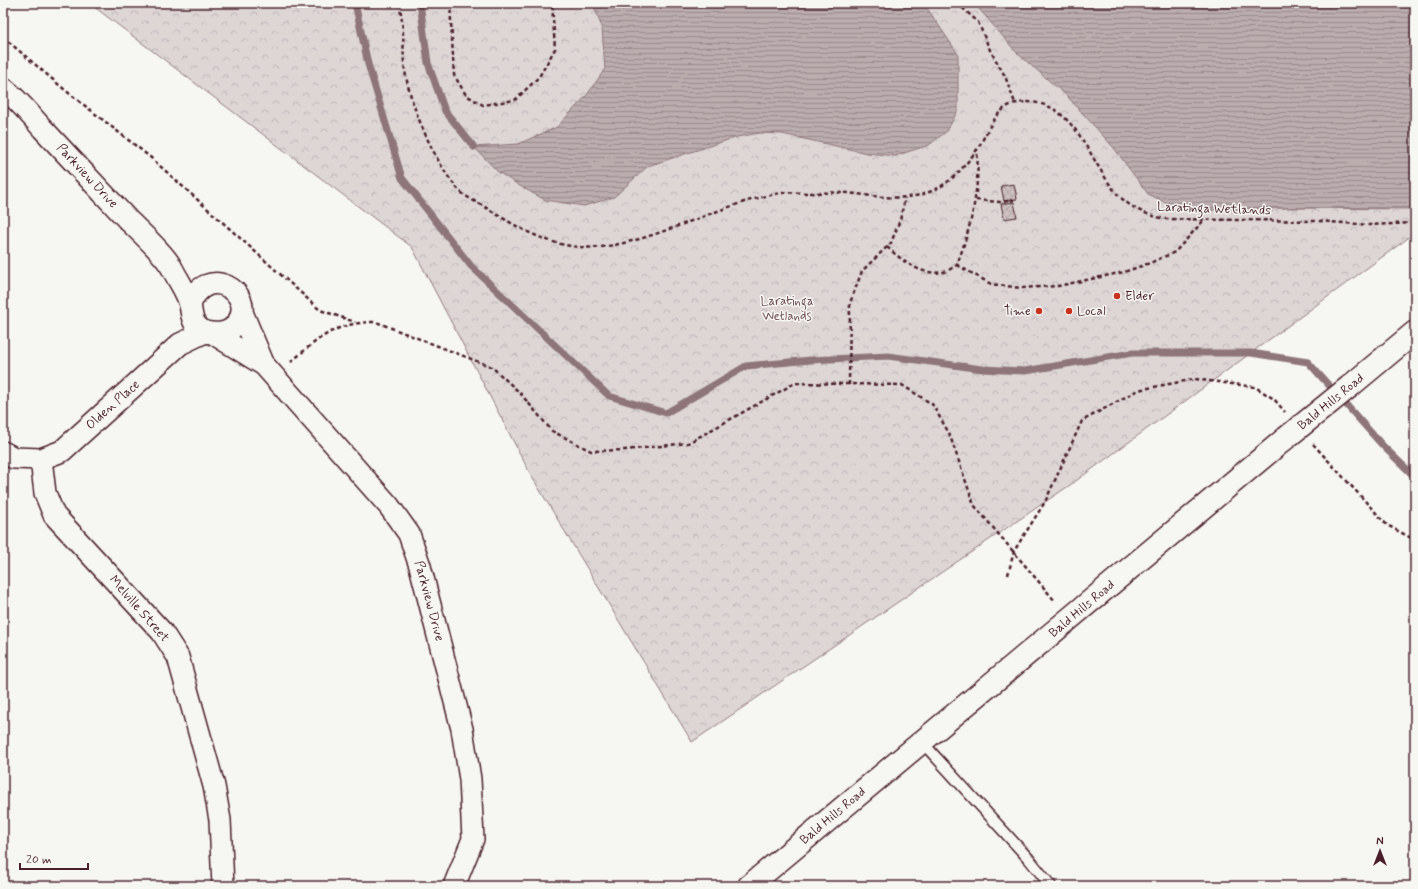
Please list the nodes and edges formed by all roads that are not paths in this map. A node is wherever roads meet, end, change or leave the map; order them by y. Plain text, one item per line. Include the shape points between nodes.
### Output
1 (3, 88) edge
2 (171, 266) junction
3 (218, 283) junction
4 (190, 308) junction
5 (242, 312) junction
6 (1415, 332) edge
7 (209, 333) junction
8 (180, 344) junction
9 (269, 371) junction
10 (3, 452) edge
11 (41, 458) junction
12 (922, 742) junction
13 (223, 886) edge
14 (454, 886) edge
15 (749, 886) edge
16 (1051, 886) edge

1 - 2 street, Parkview Drive
2 - 3 street, Parkview Drive
2 - 4 street, Parkview Drive
3 - 4 street via 199,289 193,296
3 - 5 street via 234,290 239,297
4 - 7 street via 197,327
4 - 8 street
5 - 7 street via 233,328 225,332
5 - 9 street, Parkview Drive
6 - 12 main road, Bald Hills Road, bridge
7 - 8 street, Olden Place
7 - 9 street, Parkview Drive
8 - 11 street, Olden Place via 62,451
9 - 14 street, Parkview Drive via 389,506 409,534 420,566 462,729 470,779 473,839
10 - 11 street via 14,458
11 - 13 street, Melville Street via 45,493 54,515 162,632 178,657 214,786 220,820
12 - 15 main road, Bald Hills Road
12 - 16 lane

